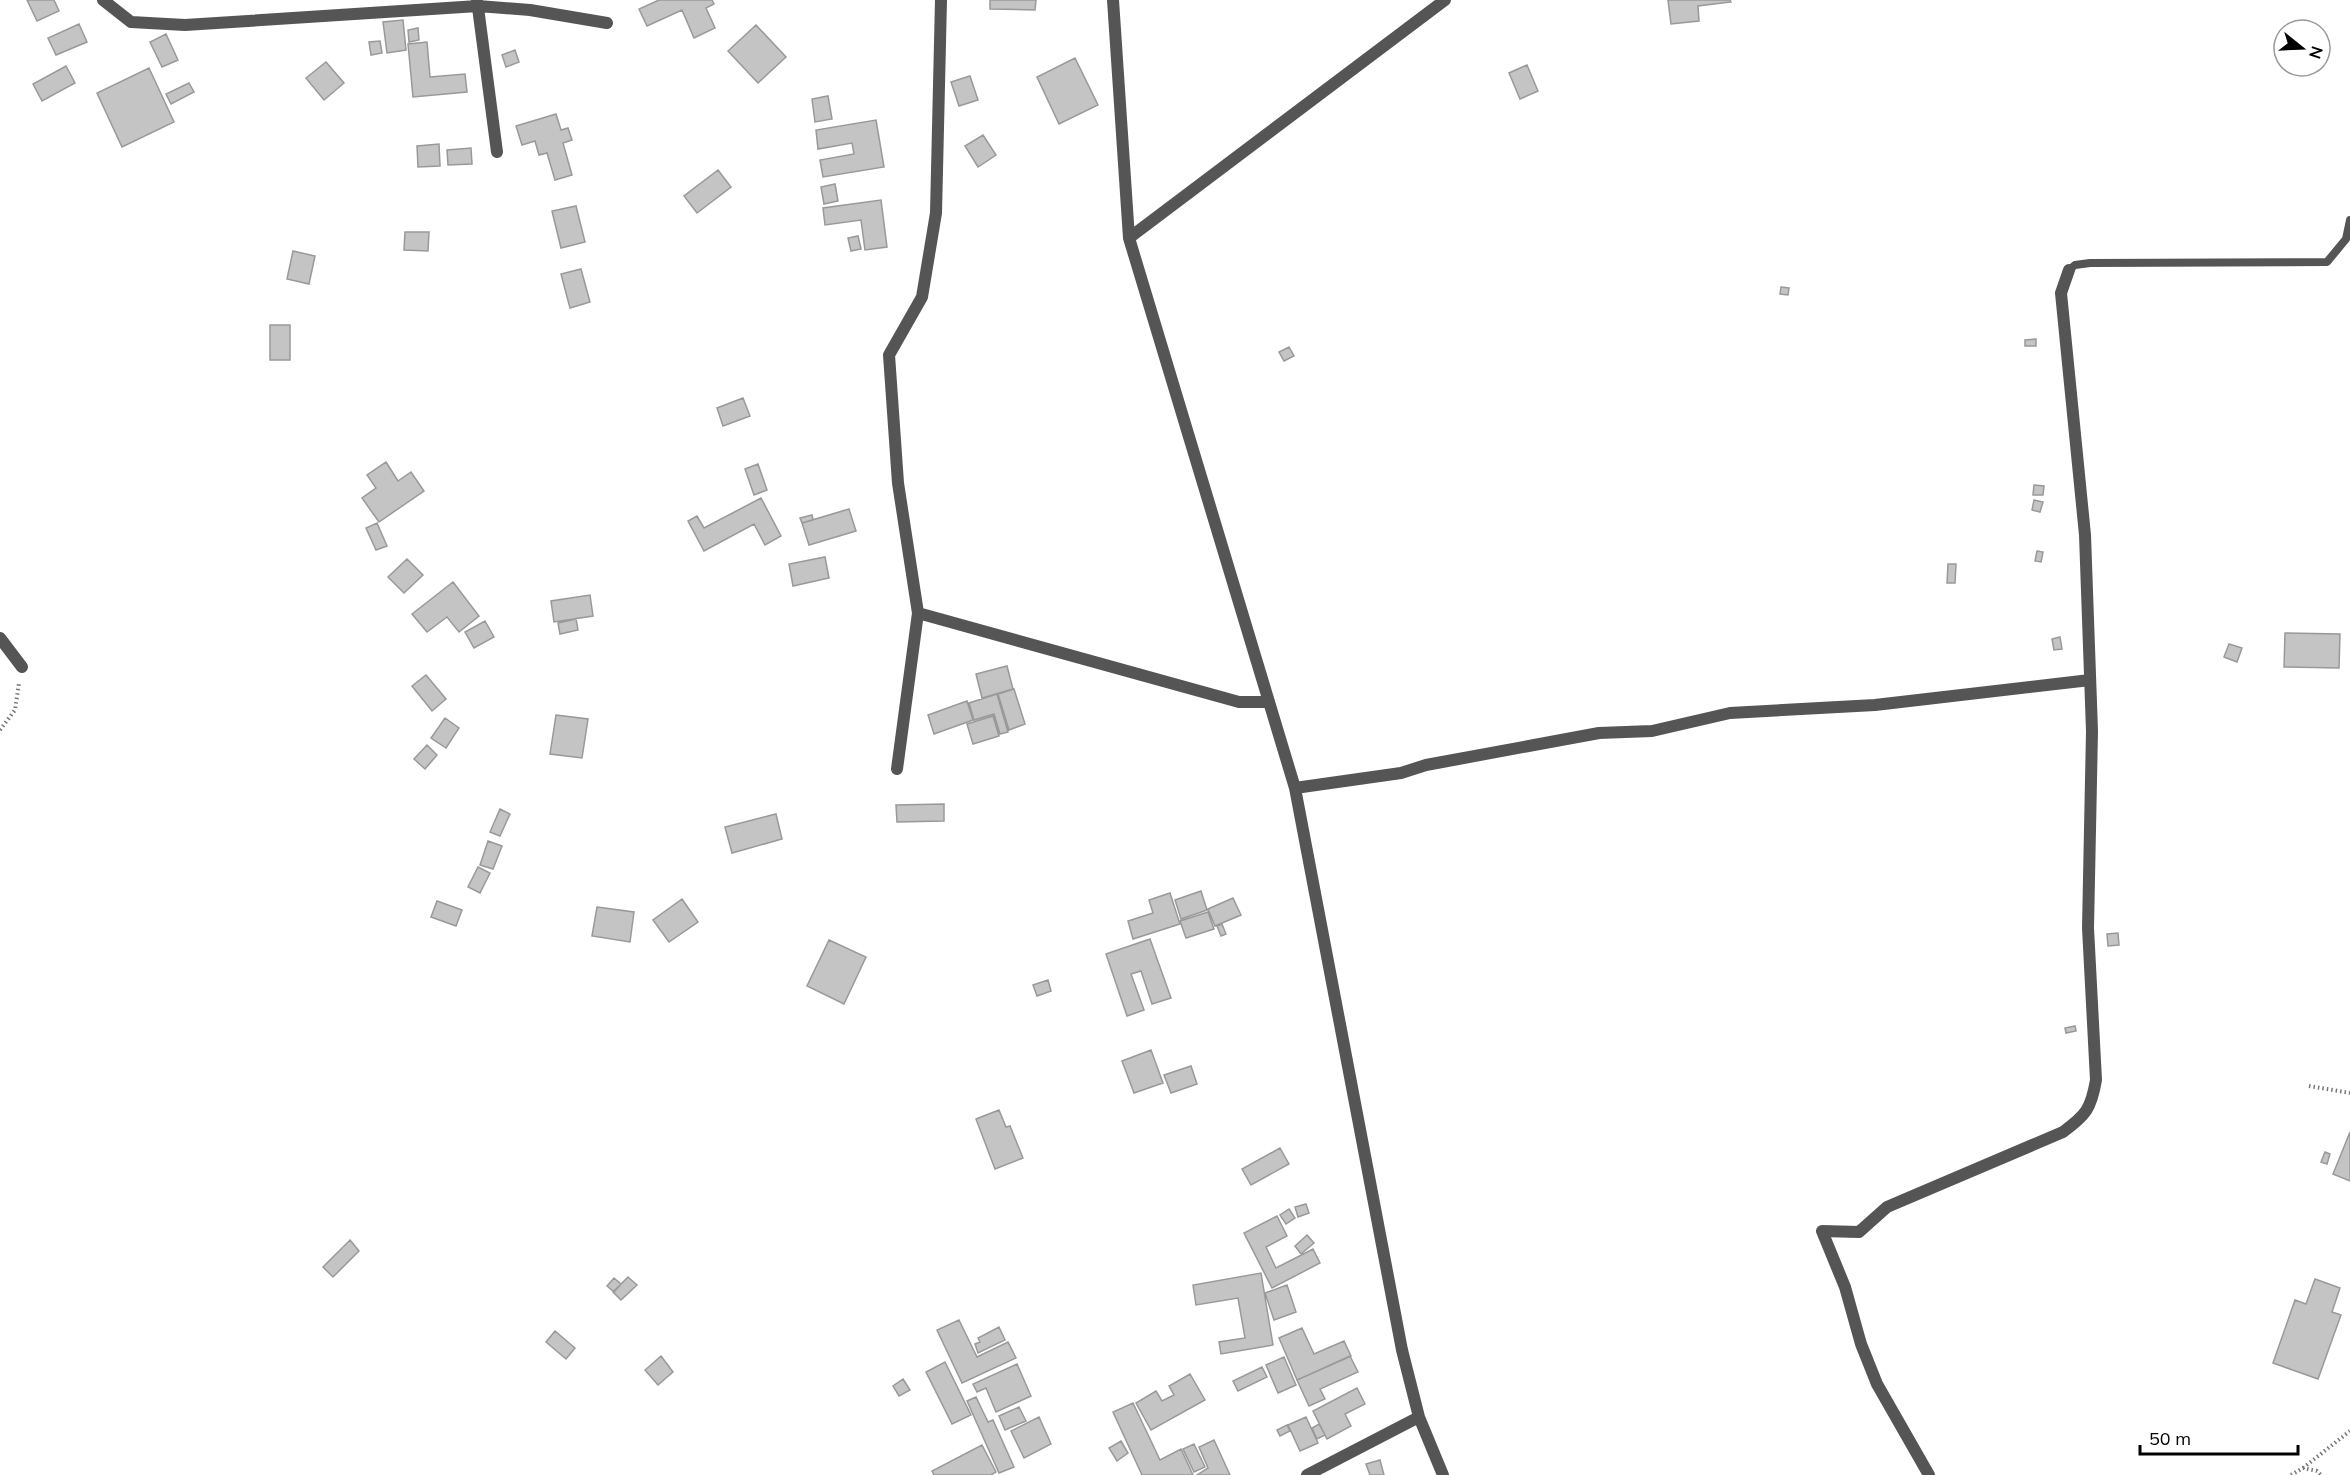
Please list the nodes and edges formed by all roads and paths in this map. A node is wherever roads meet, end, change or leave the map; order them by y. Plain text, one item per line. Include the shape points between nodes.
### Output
1 (103, 0) edge
2 (941, 0) edge
3 (1113, 0) edge
4 (1445, 0) edge
5 (477, 3) edge
6 (607, 23) dead end
7 (497, 152) dead end
8 (2350, 220) edge
9 (1129, 238) junction
10 (2069, 270) joint
11 (918, 613) junction
12 (0, 638) edge
13 (21, 667) joint
14 (2090, 680) junction
15 (1269, 702) junction
16 (0, 730) edge
17 (897, 769) dead end
18 (1295, 788) junction
19 (2309, 1086) dead end
20 (2350, 1093) edge
21 (1419, 1417) junction
22 (2350, 1431) edge
23 (2303, 1468) junction
24 (1307, 1475) edge
25 (1443, 1475) edge
26 (1929, 1475) edge
27 (2291, 1475) edge
28 (2320, 1475) edge

1 - 5 street via 131,22 185,25
2 - 11 street via 936,213 922,297 889,355 898,483
3 - 9 street
4 - 9 street
5 - 6 street
5 - 7 street
8 - 10 lane via 2346,239 2327,262 2090,263
9 - 15 street
10 - 14 street via 2061,293 2085,535
11 - 15 street via 1239,702
11 - 17 street
12 - 13 street
13 - 16 path via 15,710
14 - 18 street via 1875,705 1730,713 1652,731 1599,733 1401,773
14 - 26 street via 2088,928 2096,1080 2088,1113 2063,1132 1887,1207 1859,1232 1822,1231 1877,1384
15 - 18 street
18 - 21 street via 1402,1350
19 - 20 path
21 - 24 street
21 - 25 street
22 - 23 path
23 - 27 path
23 - 28 path

